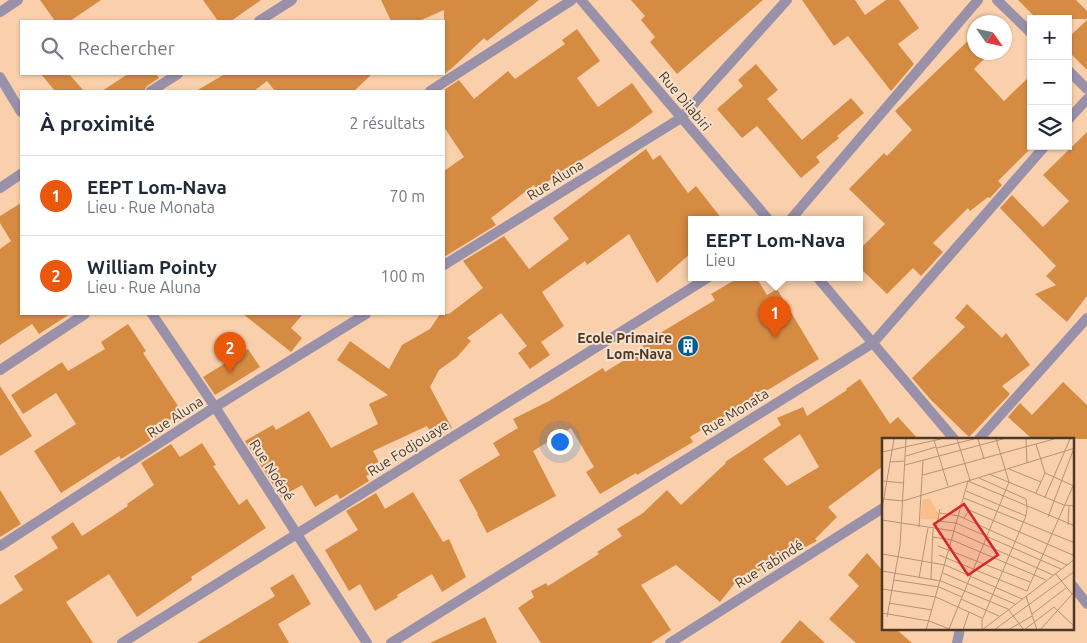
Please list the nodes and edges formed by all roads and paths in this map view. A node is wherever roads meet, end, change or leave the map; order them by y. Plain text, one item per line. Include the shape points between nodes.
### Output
1 (18, 0) edge
2 (292, 0) edge
3 (572, 0) edge
4 (581, 0) edge
5 (787, 0) edge
6 (978, 0) edge
7 (997, 0) edge
8 (0, 12) edge
9 (261, 20) edge
10 (1027, 29) edge
11 (1072, 74) edge
12 (176, 75) edge
13 (0, 77) edge
14 (1087, 89) edge
15 (153, 90) edge
16 (432, 90) edge
17 (1087, 99) edge
18 (20, 110) edge
19 (1072, 116) edge
20 (681, 118) junction
21 (1042, 150) edge
22 (20, 175) edge
23 (0, 188) edge
24 (765, 216) edge
25 (794, 216) edge
26 (445, 264) edge
27 (703, 281) edge
28 (819, 281) edge
29 (83, 315) edge
30 (153, 315) edge
31 (364, 315) edge
32 (1087, 318) edge
33 (873, 343) junction
34 (0, 370) edge
35 (215, 408) junction
36 (953, 438) edge
37 (980, 438) edge
38 (882, 509) edge
39 (296, 534) junction
40 (0, 546) edge
41 (1074, 587) edge
42 (1087, 604) edge
43 (960, 630) edge
44 (122, 643) edge
45 (367, 643) edge
46 (391, 643) edge
47 (670, 643) edge
48 (957, 643) edge

1 - 8 street
2 - 9 street
3 - 16 street
4 - 20 street, Rue Dilabiri
5 - 20 street, Rue Aluna
6 - 25 street
7 - 10 street
11 - 14 street
12 - 15 street
13 - 18 street
17 - 19 street
20 - 24 street, Rue Dilabiri
20 - 26 street, Rue Aluna
21 - 33 street, Rue Monata
22 - 23 street
27 - 39 street, Rue Fodjouaye
28 - 33 street
29 - 34 street
30 - 35 street, Rue Noépé
31 - 35 street, Rue Aluna
32 - 37 street
33 - 36 street
33 - 46 street, Rue Monata
35 - 39 street, Rue Noépé
35 - 40 street, Rue Aluna
38 - 47 street, Rue Tabindé
39 - 44 street, Rue Fodjouaye
39 - 45 street, Rue Noépé
41 - 42 street
43 - 48 street

